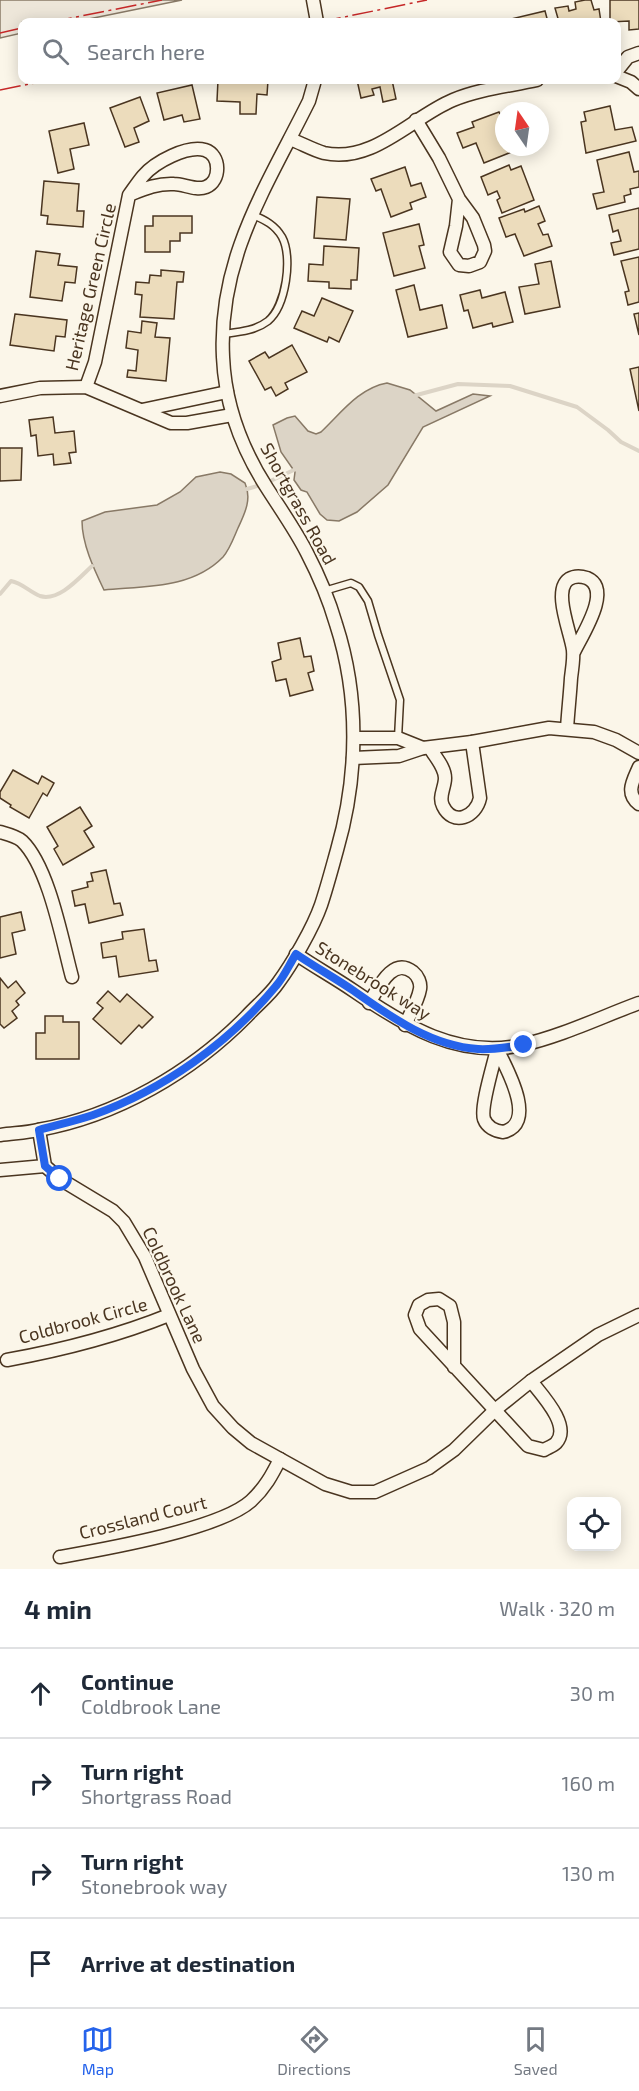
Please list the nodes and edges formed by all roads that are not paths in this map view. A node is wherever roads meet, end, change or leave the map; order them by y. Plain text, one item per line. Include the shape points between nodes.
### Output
1 (313, 0) edge
2 (316, 18) edge
3 (639, 53) edge
4 (621, 67) edge
5 (621, 77) edge
6 (314, 84) edge
7 (519, 84) edge
8 (635, 86) edge
9 (416, 120) junction
10 (290, 139) junction
11 (129, 195) junction
12 (459, 199) junction
13 (253, 214) junction
14 (223, 334) junction
15 (86, 387) junction
16 (227, 392) junction
17 (0, 396) edge
18 (142, 410) junction
19 (232, 415) junction
20 (324, 591) junction
21 (574, 652) junction
22 (567, 729) junction
23 (354, 738) junction
24 (398, 738) junction
25 (472, 742) junction
26 (426, 748) junction
27 (639, 753) edge
28 (353, 759) junction
29 (639, 767) edge
30 (639, 804) edge
31 (0, 832) edge
32 (296, 954) junction
33 (72, 977) dead end
34 (369, 1003) junction
35 (639, 1004) edge
36 (405, 1025) junction
37 (497, 1049) junction
38 (39, 1130) junction
39 (0, 1135) edge
40 (45, 1166) junction
41 (0, 1170) edge
42 (169, 1315) junction
43 (639, 1316) edge
44 (7, 1360) dead end
45 (454, 1366) junction
46 (531, 1381) junction
47 (495, 1410) junction
48 (280, 1459) junction
49 (60, 1557) dead end

1 - 2 street
3 - 4 street via 628,57
5 - 8 street
6 - 10 street, Shortgrass Road
7 - 9 street via 453,100
9 - 10 street via 371,148 346,154 323,152
9 - 12 street
10 - 13 street, Shortgrass Road
11 - 11 street, Heritage Green Circle via 153,186 206,187 216,179 216,161 207,150 169,157 144,174
11 - 15 street, Heritage Green Circle via 95,362
12 - 12 street via 450,252 459,265 469,266 480,262 484,244 473,218
13 - 14 street, Shortgrass Road via 233,263 225,298
13 - 14 lane via 274,226 283,238 288,265 285,286 270,319 248,331
14 - 16 street, Shortgrass Road
15 - 17 street via 40,388
15 - 18 street
16 - 18 street
16 - 19 street, Shortgrass Road
18 - 19 street via 171,423
19 - 20 street, Shortgrass Road via 252,462 307,552
20 - 23 street, Shortgrass Road via 347,664
20 - 24 lane via 351,583 359,587 368,601 400,700
21 - 21 street via 598,602 595,585 582,576 567,580 562,586
21 - 22 street
22 - 25 street via 529,731
22 - 27 street via 594,732
23 - 24 street
23 - 28 street, Shortgrass Road
24 - 26 street
25 - 26 street
25 - 26 street via 480,798 473,813 460,818 444,808 441,801 445,774
26 - 28 street via 399,756
28 - 32 street, Shortgrass Road via 344,826 334,863 320,908
29 - 30 street via 630,787
31 - 33 street via 20,839 36,859
32 - 34 street, Stonebrook way
32 - 38 street, Shortgrass Road via 277,985 237,1026 190,1065 147,1091 93,1115
34 - 36 street, Stonebrook way
34 - 36 street via 388,973 398,968 411,971 420,988
35 - 37 street, Stonebrook way via 524,1045
36 - 37 street, Stonebrook way via 448,1043
37 - 37 street via 484,1119 503,1132 515,1126 520,1109
38 - 39 street, Shortgrass Road
38 - 40 street
40 - 41 street
40 - 42 street, Coldbrook Lane via 124,1222 145,1257
42 - 44 street, Coldbrook Circle via 126,1331
42 - 48 street, Coldbrook Lane via 213,1406 232,1428
43 - 46 street, Coldbrook Lane via 598,1335
45 - 45 street via 420,1329 415,1315 419,1305 428,1300 439,1299 450,1306
45 - 47 street
46 - 47 street, Coldbrook Lane
46 - 47 street via 557,1414 561,1434 556,1443 544,1450 528,1446
47 - 48 street, Coldbrook Lane via 429,1468 375,1491 351,1492 325,1484
48 - 49 street, Crossland Court via 268,1484 250,1502 230,1513 184,1529

